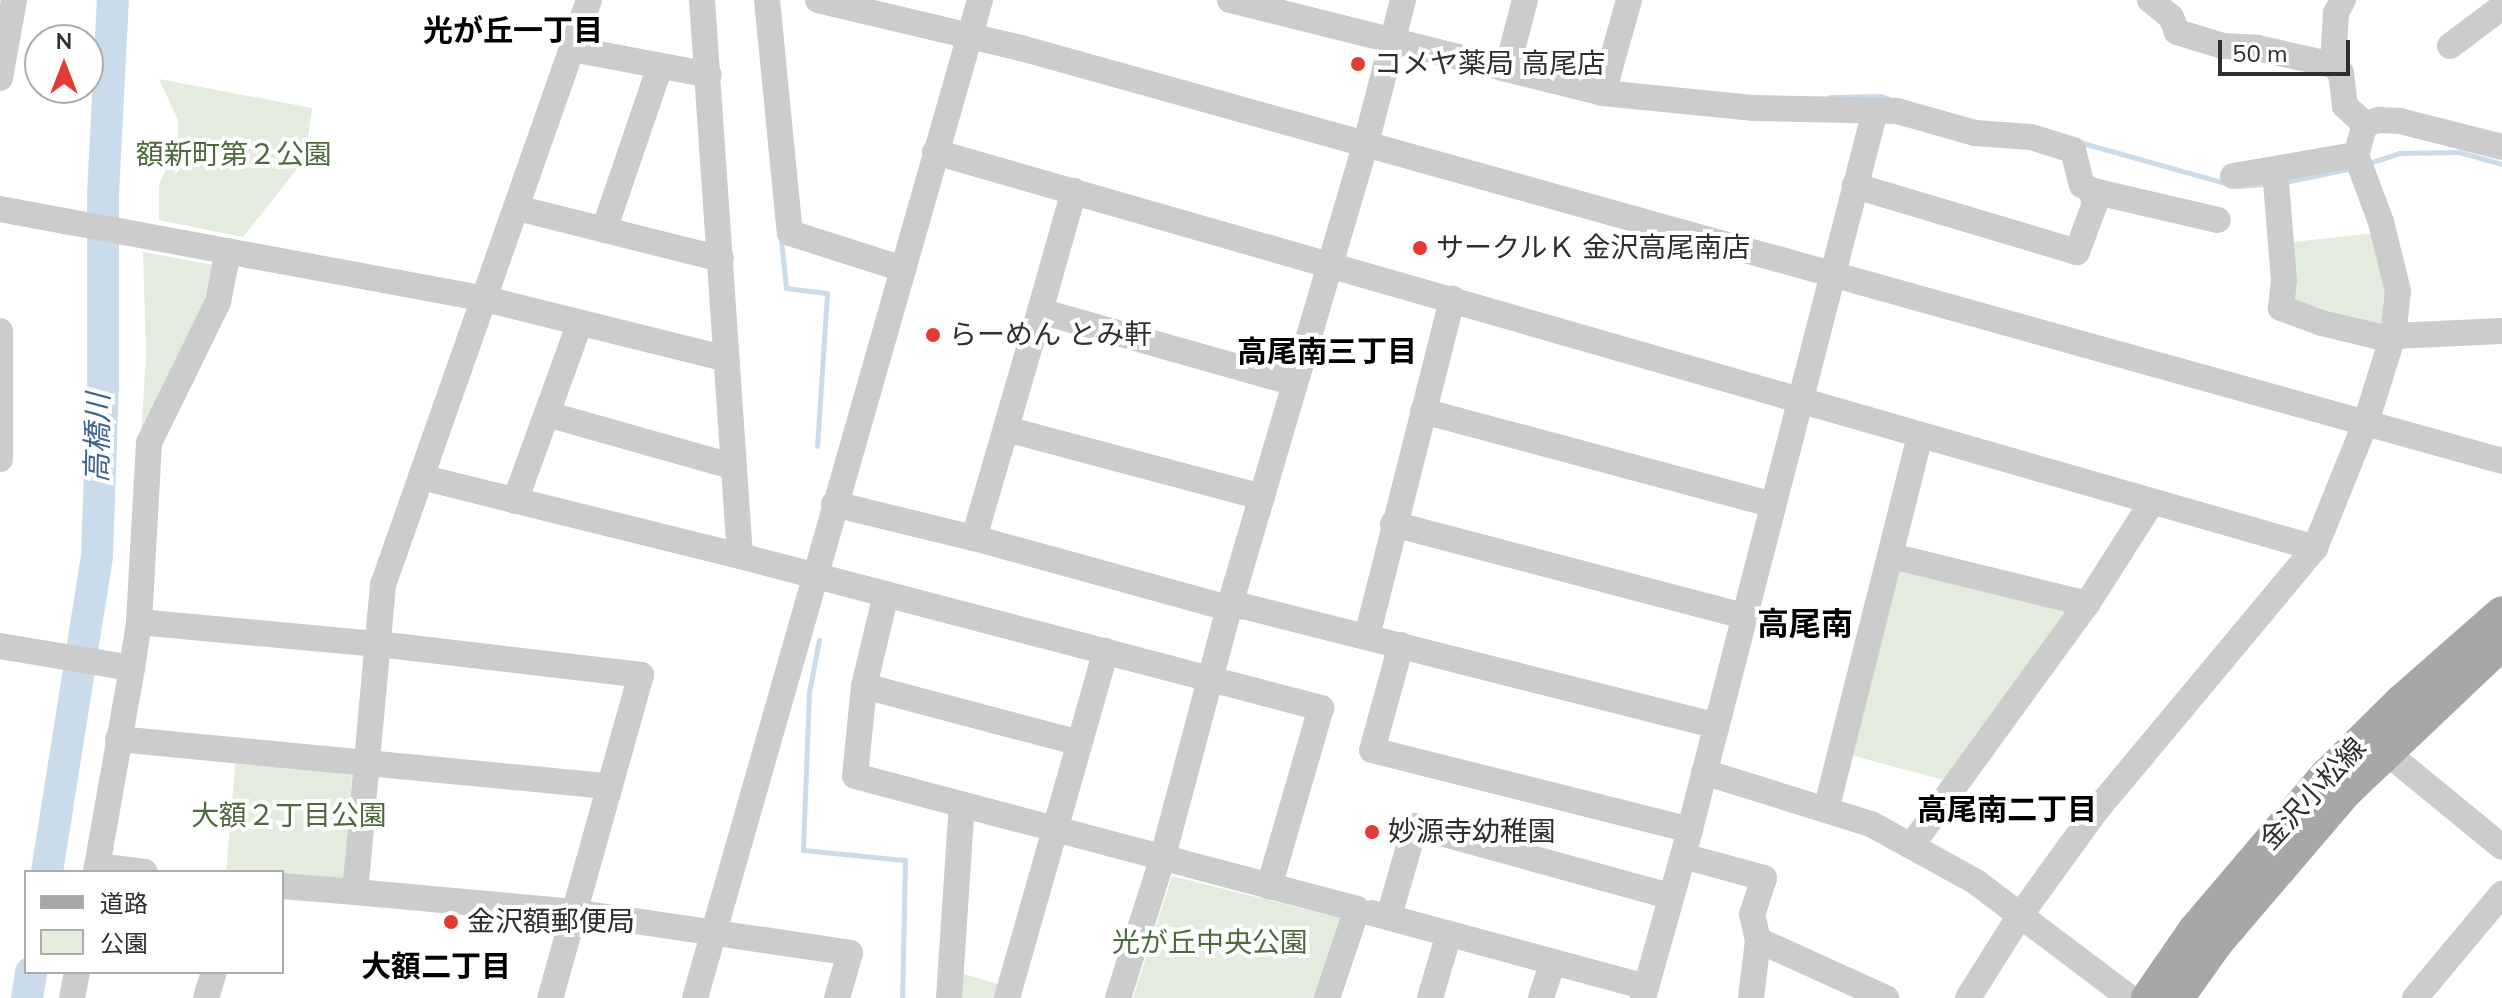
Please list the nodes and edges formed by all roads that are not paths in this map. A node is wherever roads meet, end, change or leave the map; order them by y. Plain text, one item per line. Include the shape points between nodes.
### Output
1 (14, 0) edge
2 (589, 0) edge
3 (702, 0) edge
4 (767, 0) edge
5 (818, 0) edge
6 (980, 0) edge
7 (1230, 0) edge
8 (1403, 0) edge
9 (1525, 0) edge
10 (1629, 0) edge
11 (2150, 0) edge
12 (2343, 0) edge
13 (1259, 4) edge
14 (2502, 7) edge
15 (970, 34) junction
16 (1394, 39) junction
17 (2450, 46) dead end
18 (572, 49) junction
19 (2333, 65) junction
20 (660, 66) junction
21 (1507, 69) junction
22 (709, 75) junction
23 (0, 78) edge
24 (1603, 93) junction
25 (1875, 111) junction
26 (2365, 124) junction
27 (1366, 143) junction
28 (2502, 147) edge
29 (935, 152) junction
30 (2356, 155) junction
31 (2275, 170) junction
32 (2233, 176) dead end
33 (1855, 186) junction
34 (1074, 191) junction
35 (2093, 191) junction
36 (517, 208) junction
37 (0, 209) edge
38 (2218, 220) dead end
39 (604, 230) junction
40 (228, 251) junction
41 (721, 259) junction
42 (1331, 264) junction
43 (903, 269) junction
44 (1833, 274) junction
45 (485, 299) junction
46 (1452, 299) junction
47 (1040, 311) junction
48 (580, 322) junction
49 (0, 331) edge
50 (2502, 331) edge
51 (2393, 336) junction
52 (727, 359) junction
53 (1295, 383) junction
54 (1803, 398) junction
55 (1423, 411) junction
56 (547, 414) junction
57 (2366, 422) junction
58 (1006, 429) junction
59 (1920, 436) junction
60 (0, 459) edge
61 (2502, 461) edge
62 (734, 467) junction
63 (421, 477) junction
64 (1262, 497) junction
65 (515, 501) junction
66 (2152, 502) junction
67 (834, 504) junction
68 (1774, 505) junction
69 (1393, 524) junction
70 (974, 538) junction
71 (2315, 548) junction
72 (740, 556) junction
73 (1892, 556) junction
74 (814, 574) junction
75 (886, 594) junction
76 (2087, 604) junction
77 (1229, 608) junction
78 (2502, 613) edge
79 (1744, 616) junction
80 (139, 622) junction
81 (1367, 636) junction
82 (2502, 643) edge
83 (378, 644) junction
84 (1401, 645) junction
85 (0, 646) edge
86 (1106, 651) junction
87 (128, 668) junction
88 (1212, 679) junction
89 (864, 686) junction
90 (1716, 726) junction
91 (118, 739) junction
92 (1079, 743) junction
93 (2386, 752) junction
94 (367, 763) junction
95 (1704, 772) junction
96 (610, 786) junction
97 (962, 804) junction
98 (1826, 810) junction
99 (1055, 829) junction
100 (1690, 830) junction
101 (1911, 846) junction
102 (2502, 847) edge
103 (1683, 856) junction
104 (1162, 860) junction
105 (96, 869) edge
106 (284, 886) edge
107 (1269, 887) junction
108 (355, 892) junction
109 (2502, 894) edge
110 (1670, 896) junction
111 (1357, 909) junction
112 (574, 912) junction
113 (1389, 916) junction
114 (2019, 917) junction
115 (712, 933) junction
116 (1449, 934) junction
117 (1758, 940) junction
118 (1553, 962) junction
119 (77, 974) edge
120 (213, 974) edge
121 (1644, 993) edge
122 (72, 998) edge
123 (206, 998) edge
124 (550, 998) edge
125 (695, 998) edge
126 (837, 998) edge
127 (949, 998) edge
128 (1007, 998) edge
129 (1118, 998) edge
130 (1327, 998) edge
131 (1430, 998) edge
132 (1541, 998) edge
133 (1751, 998) edge
134 (1886, 998) edge
135 (1968, 998) edge
136 (2130, 998) edge
137 (2148, 998) edge
138 (2177, 998) edge
139 (2415, 998) edge

1 - 23 street
2 - 18 street
3 - 22 street
4 - 43 street via 790,233
5 - 15 street
6 - 15 street
7 - 13 street
8 - 16 street
9 - 21 street
10 - 24 street
11 - 19 street via 2186,36
12 - 19 street via 2336,13
13 - 16 street
14 - 17 street
15 - 27 street
15 - 29 street
16 - 21 street
16 - 27 street
18 - 20 street
18 - 36 street
19 - 26 street via 2341,73 2345,106
20 - 22 street
20 - 39 street
21 - 24 street
22 - 41 street
24 - 25 street via 1754,108
25 - 33 street
25 - 35 street via 1897,111 1975,133 2031,137 2073,150 2082,185
26 - 28 street via 2400,121
26 - 30 street
27 - 42 street
27 - 44 street
29 - 34 street
29 - 43 street
30 - 31 street
30 - 51 street via 2381,222 2398,291
31 - 32 street
31 - 51 street via 2284,281 2281,308 2322,323
33 - 35 street via 2077,252 2094,206
33 - 44 street
34 - 42 street
34 - 47 street
35 - 38 street
36 - 39 street
36 - 45 street
37 - 40 street
39 - 41 street
40 - 45 street
40 - 80 street via 218,302 149,443
41 - 52 street
42 - 46 street
42 - 53 street
43 - 67 street
44 - 54 street
44 - 57 street
45 - 48 street
45 - 63 street
46 - 54 street
46 - 55 street
47 - 53 street
47 - 58 street
48 - 52 street
48 - 56 street
49 - 60 street
50 - 51 street
51 - 57 street
52 - 62 street
53 - 64 street
54 - 59 street
54 - 68 street
55 - 68 street
55 - 69 street
56 - 62 street
56 - 65 street
57 - 61 street
57 - 71 street
58 - 64 street
58 - 70 street
59 - 66 street
59 - 73 street
62 - 72 street
63 - 65 street
63 - 83 street via 383,585
64 - 77 street
65 - 72 street
66 - 71 street
66 - 76 street
67 - 70 street
67 - 74 street
68 - 79 street
69 - 79 street
69 - 81 street
70 - 77 street
71 - 114 street via 2095,812
72 - 74 street
73 - 76 street
73 - 98 street
74 - 75 street
74 - 115 street
75 - 86 street
75 - 89 street
76 - 101 street
77 - 81 street via 1243,606
77 - 88 street
78 - 137 main road, 金沢小松線 via 2328,774 2195,930
79 - 90 street
80 - 83 street
80 - 87 street
81 - 84 street
82 - 93 main road, 金沢小松線
83 - 94 street
83 - 96 street via 641,675
84 - 90 street
84 - 100 street via 1372,750
85 - 87 street
86 - 88 street
86 - 92 street
87 - 91 street
88 - 104 street
88 - 107 street via 1321,708
89 - 92 street
89 - 97 street via 855,776
90 - 95 street
91 - 94 street
91 - 105 street
92 - 99 street
93 - 102 street
93 - 138 main road, 金沢小松線 via 2283,862
94 - 96 street
94 - 108 street
95 - 98 street
95 - 100 street
96 - 112 street
97 - 99 street
97 - 127 street
98 - 101 street via 1871,824
99 - 104 street
99 - 128 street
100 - 103 street
101 - 114 street via 1976,882
103 - 110 street
103 - 117 street via 1764,878 1752,914
104 - 107 street
104 - 129 street
106 - 108 street
107 - 111 street
108 - 112 street
109 - 139 street
110 - 113 street via 1415,826
110 - 121 street
111 - 113 street
111 - 130 street
112 - 115 street
112 - 124 street
113 - 116 street
114 - 135 street
114 - 136 street
115 - 125 street
115 - 126 street via 850,953
116 - 118 street
116 - 131 street
117 - 133 street
117 - 134 street
118 - 121 street
118 - 132 street
119 - 122 street
120 - 123 street

